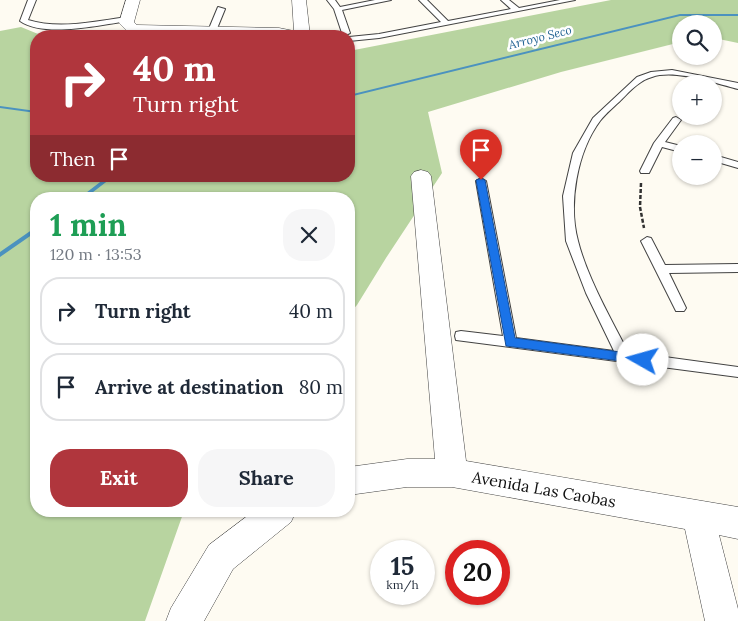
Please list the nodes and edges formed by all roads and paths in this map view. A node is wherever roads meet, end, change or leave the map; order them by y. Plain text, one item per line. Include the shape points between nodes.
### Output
1 (32, 0) edge
2 (133, 0) edge
3 (299, 0) edge
4 (331, 0) edge
5 (387, 0) edge
6 (423, 0) edge
7 (505, 0) edge
8 (571, 0) edge
9 (221, 9) dead end
10 (338, 9) junction
11 (518, 10) junction
12 (128, 19) junction
13 (446, 23) junction
14 (172, 30) edge
15 (212, 30) edge
16 (302, 30) edge
17 (345, 30) edge
18 (355, 36) edge
19 (738, 86) edge
20 (672, 125) edge
21 (659, 143) junction
22 (672, 147) edge
23 (722, 160) edge
24 (738, 165) edge
25 (645, 171) joint
26 (421, 176) dead end
27 (481, 180) dead end
28 (647, 241) joint
29 (738, 268) edge
30 (660, 269) junction
31 (680, 308) dead end
32 (461, 336) dead end
33 (510, 342) junction
34 (624, 357) junction
35 (738, 372) edge
36 (452, 473) junction
37 (355, 480) edge
38 (698, 516) junction
39 (272, 517) edge
40 (738, 523) edge
41 (184, 621) edge
42 (723, 621) edge

1 - 12 lane via 24,21 30,24 70,25
2 - 12 street
3 - 16 street
4 - 10 lane
5 - 10 lane
6 - 13 lane
7 - 11 lane
8 - 11 lane
9 - 15 lane
10 - 17 lane
11 - 13 lane
12 - 14 street via 127,26 133,29
13 - 18 lane via 378,36
19 - 34 lane via 672,72 651,74 622,94 596,120 578,153 568,196 572,241 592,293
20 - 21 lane
21 - 22 lane
21 - 25 lane
23 - 24 lane
25 - 28 path via 640,207
26 - 36 street
27 - 33 lane
28 - 30 lane
29 - 30 lane
30 - 31 lane
32 - 33 lane
33 - 34 lane
34 - 35 lane
36 - 37 street, Avenida Las Caobas via 407,473
36 - 38 street, Avenida Las Caobas
38 - 40 street, Avenida Las Caobas
38 - 42 street
39 - 41 street via 221,557

